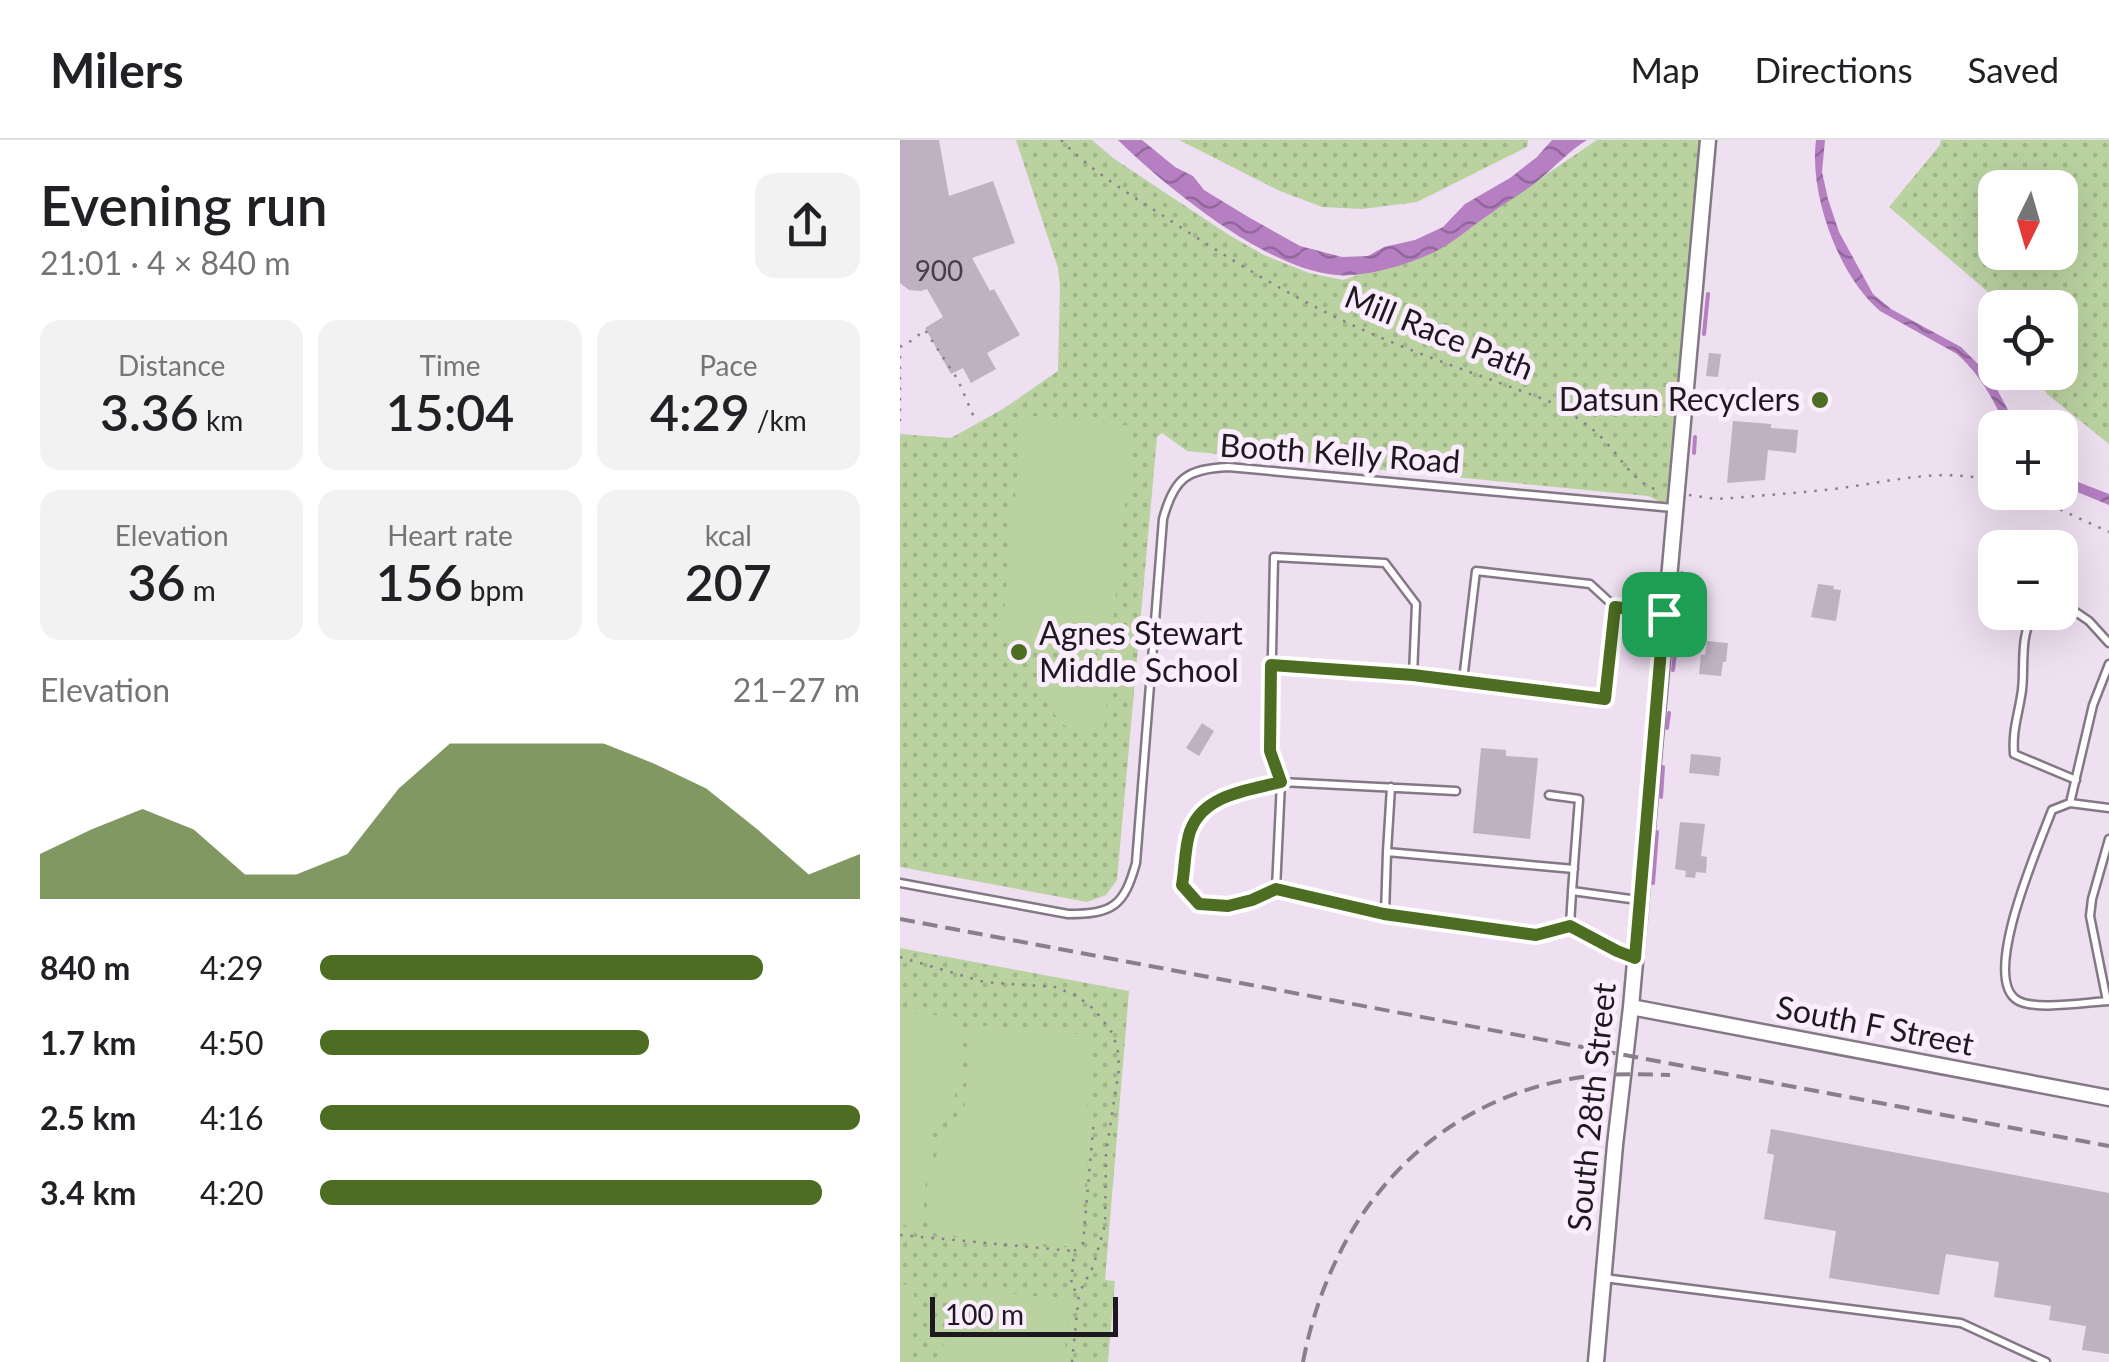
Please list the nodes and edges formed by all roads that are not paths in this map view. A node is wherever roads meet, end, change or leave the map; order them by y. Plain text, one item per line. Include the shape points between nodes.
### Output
1 (1708, 140) edge
2 (1675, 501) junction
3 (1615, 607) junction
4 (1664, 614) junction
5 (2078, 614) edge
6 (2026, 630) edge
7 (2109, 643) edge
8 (2109, 664) edge
9 (1271, 665) junction
10 (1413, 675) junction
11 (1464, 680) junction
12 (2076, 780) junction
13 (1281, 782) junction
14 (1391, 788) junction
15 (1456, 791) dead end
16 (1550, 795) dead end
17 (2070, 804) junction
18 (2109, 808) edge
19 (2109, 839) edge
20 (1387, 852) junction
21 (1574, 869) junction
22 (900, 883) edge
23 (1276, 889) junction
24 (1572, 891) junction
25 (1640, 900) junction
26 (1384, 914) junction
27 (1570, 926) junction
28 (1635, 958) junction
29 (2108, 1001) edge
30 (1630, 1008) junction
31 (2109, 1098) edge
32 (1603, 1278) junction
33 (1596, 1362) edge
34 (2046, 1362) edge

1 - 2 street, South 28th Street
2 - 4 street, South 28th Street
2 - 22 lane, Booth Kelly Road via 1200,468 1182,480 1163,518 1136,863 1128,890 1112,907 1068,914
3 - 4 lane
3 - 11 lane via 1605,699
3 - 11 lane via 1590,584 1476,571
4 - 25 street, South 28th Street
5 - 7 lane
6 - 12 lane via 2014,754
8 - 12 lane
9 - 10 lane
9 - 10 lane via 1274,557 1385,563 1416,604
9 - 13 lane via 1270,751
10 - 11 lane
12 - 17 lane
13 - 14 lane
13 - 23 lane
13 - 23 lane via 1232,794 1204,810 1190,829 1182,885 1199,904 1228,906
14 - 15 lane
14 - 20 lane
16 - 21 lane via 1579,798
17 - 18 lane
17 - 29 lane via 2052,810 2017,906 2007,942 2008,992 2020,1002 2060,1006
19 - 29 lane via 2090,916
20 - 21 lane
20 - 26 lane
21 - 24 lane
23 - 26 lane
24 - 25 lane
24 - 27 lane
25 - 28 street, South 28th Street
26 - 27 lane via 1536,935
27 - 28 lane
28 - 30 street, South 28th Street
30 - 31 street, South F Street
30 - 32 street, South 28th Street
32 - 33 street, South 28th Street
32 - 34 lane via 1961,1322

